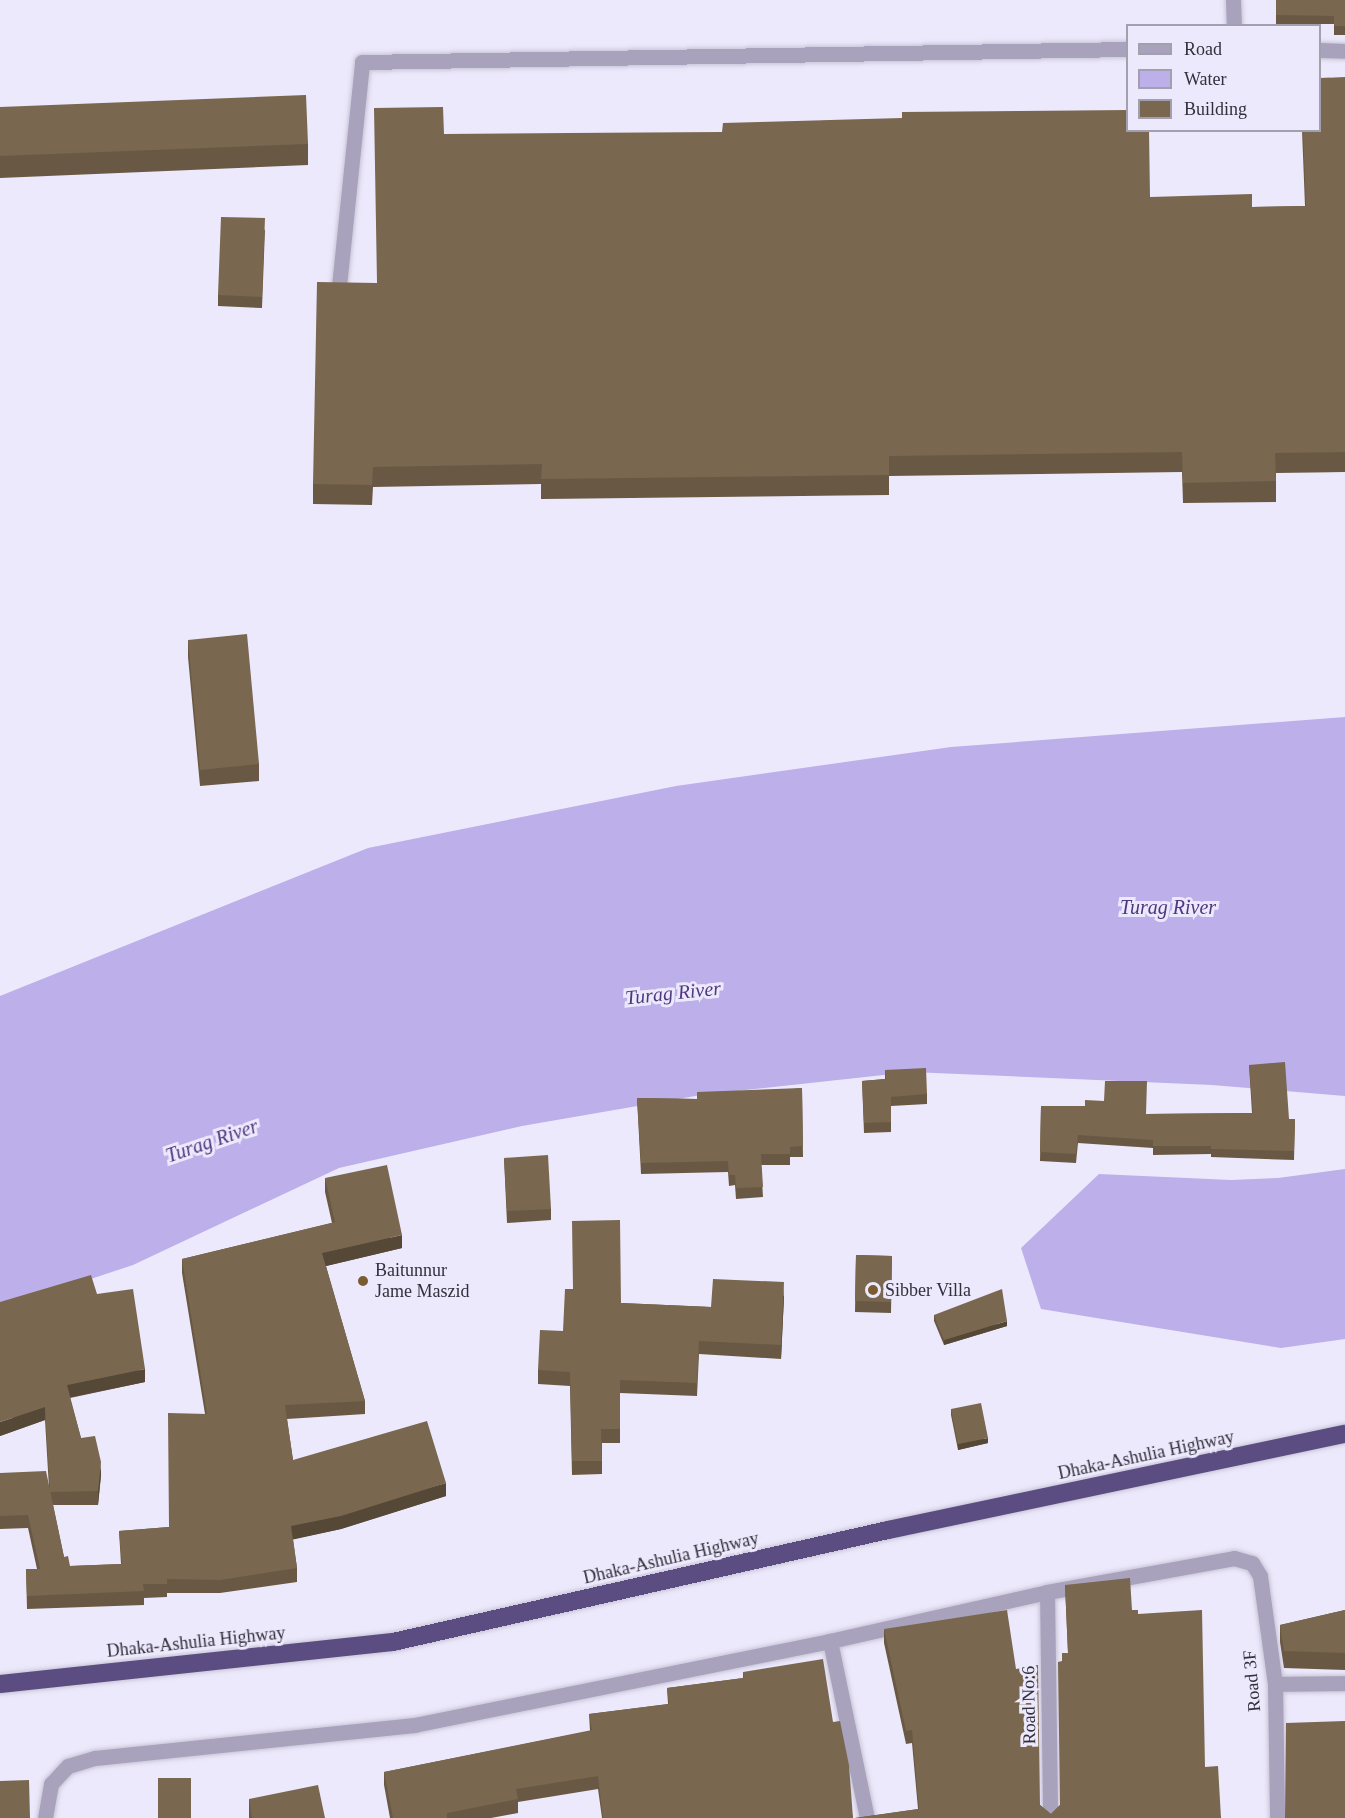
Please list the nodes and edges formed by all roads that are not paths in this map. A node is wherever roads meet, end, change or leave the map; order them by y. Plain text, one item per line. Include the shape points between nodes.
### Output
1 (1233, 0) edge
2 (1234, 24) edge
3 (1126, 49) edge
4 (1321, 50) edge
5 (1345, 51) edge
6 (339, 286) edge
7 (1345, 1434) edge
8 (1047, 1592) junction
9 (830, 1641) junction
10 (1345, 1683) edge
11 (0, 1684) edge
12 (1275, 1684) junction
13 (45, 1818) edge
14 (867, 1818) edge
15 (1050, 1818) edge
16 (1277, 1818) edge

1 - 2 street
3 - 6 street via 362,63
4 - 5 street
7 - 11 highway, Dhaka-Ashulia Highway via 888,1530 393,1642
8 - 9 street
8 - 12 street, Road 3F via 1234,1558 1252,1563 1260,1576
8 - 15 street, Road No:6
9 - 13 street via 414,1725 95,1758 68,1766 51,1784
9 - 14 street
10 - 12 street
12 - 16 street, Road 3F

